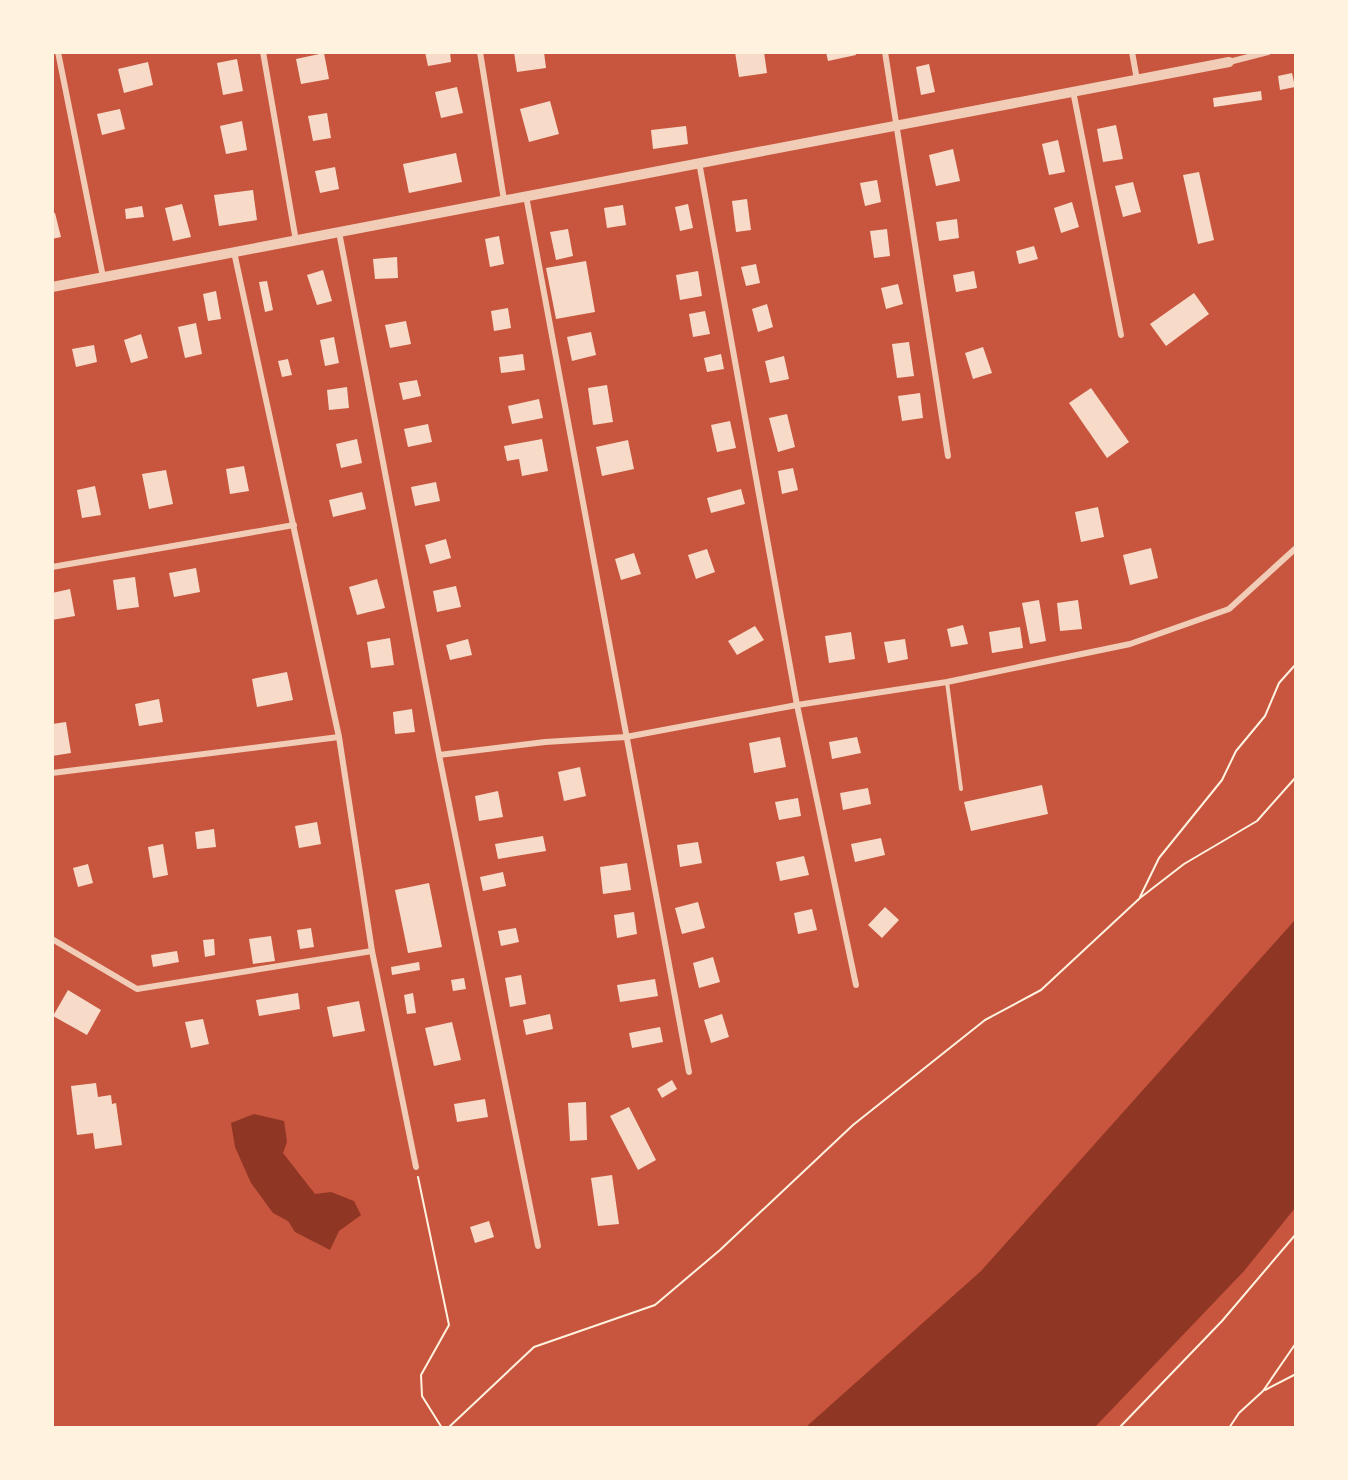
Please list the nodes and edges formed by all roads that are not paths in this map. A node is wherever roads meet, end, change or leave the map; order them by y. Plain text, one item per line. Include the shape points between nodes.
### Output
1 (58, 52) edge
2 (263, 52) edge
3 (480, 52) edge
4 (885, 52) edge
5 (1132, 52) edge
6 (1268, 52) edge
7 (1232, 57) edge
8 (1137, 81) junction
9 (1073, 91) junction
10 (897, 124) junction
11 (699, 162) junction
12 (525, 195) junction
13 (504, 200) junction
14 (339, 232) junction
15 (296, 241) junction
16 (234, 252) junction
17 (103, 277) junction
18 (52, 287) edge
19 (1121, 335) dead end
20 (948, 456) dead end
21 (294, 525) junction
22 (1296, 548) edge
23 (52, 567) edge
24 (947, 682) junction
25 (797, 705) junction
26 (339, 737) junction
27 (626, 737) junction
28 (439, 754) junction
29 (52, 773) edge
30 (961, 789) dead end
31 (52, 939) edge
32 (372, 951) junction
33 (856, 986) dead end
34 (689, 1072) dead end
35 (416, 1167) road end
36 (538, 1246) dead end

1 - 17 street
2 - 15 street
3 - 13 street
4 - 10 street
5 - 8 street
6 - 7 street
7 - 8 street
8 - 9 street
9 - 10 street
9 - 19 street
10 - 11 street
10 - 20 street
11 - 12 street
11 - 25 street
12 - 13 street
12 - 27 street
13 - 14 street
14 - 15 street
14 - 28 street
15 - 16 street
16 - 17 street
16 - 21 street
17 - 18 street
21 - 23 street
21 - 26 street
22 - 24 street via 1229,609 1130,645
24 - 25 street
24 - 30 lane
25 - 27 street
25 - 33 street
26 - 29 street
26 - 32 street
27 - 28 street
27 - 34 street
28 - 36 street
31 - 32 street via 137,989
32 - 35 street

